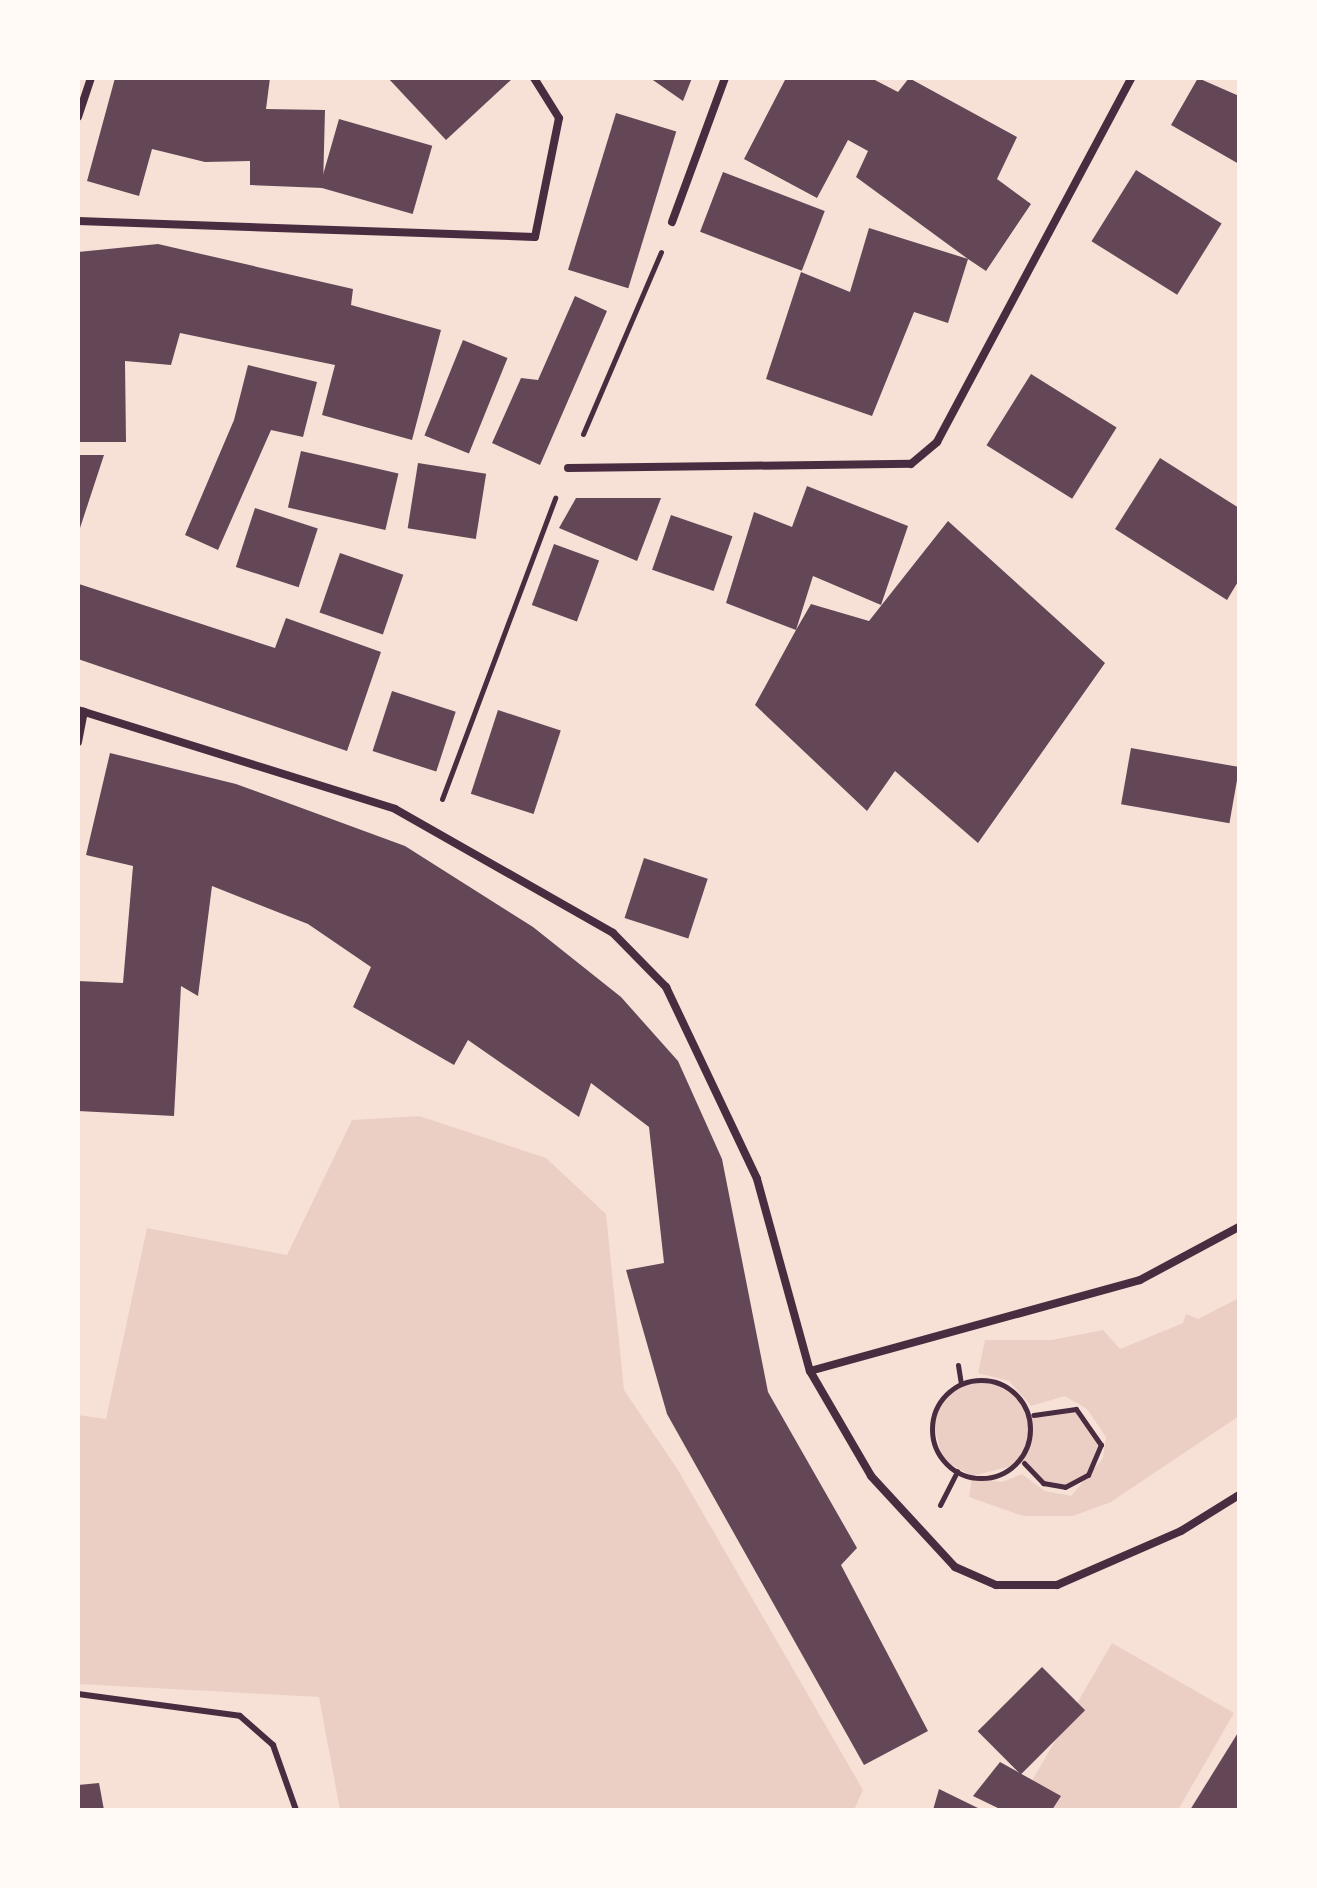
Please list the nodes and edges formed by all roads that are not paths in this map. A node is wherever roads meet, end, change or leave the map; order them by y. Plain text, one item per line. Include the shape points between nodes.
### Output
1 (91, 78) edge
2 (534, 78) edge
3 (725, 78) edge
4 (1131, 78) edge
5 (78, 117) edge
6 (78, 221) edge
7 (672, 222) road end
8 (568, 468) road end
9 (81, 711) edge
10 (78, 742) edge
11 (1239, 1227) edge
12 (810, 1371) junction
13 (1239, 1495) edge
14 (78, 1694) edge
15 (296, 1810) edge

1 - 5 street
2 - 6 street via 559,118 535,237
3 - 7 street
4 - 8 street via 937,442 911,464
9 - 10 street
9 - 12 street via 431,826 613,933 666,987 757,1179
11 - 12 street via 1140,1280
12 - 13 street via 871,1476 955,1567 996,1585 1057,1585 1181,1531
14 - 15 lane via 240,1716 273,1745

